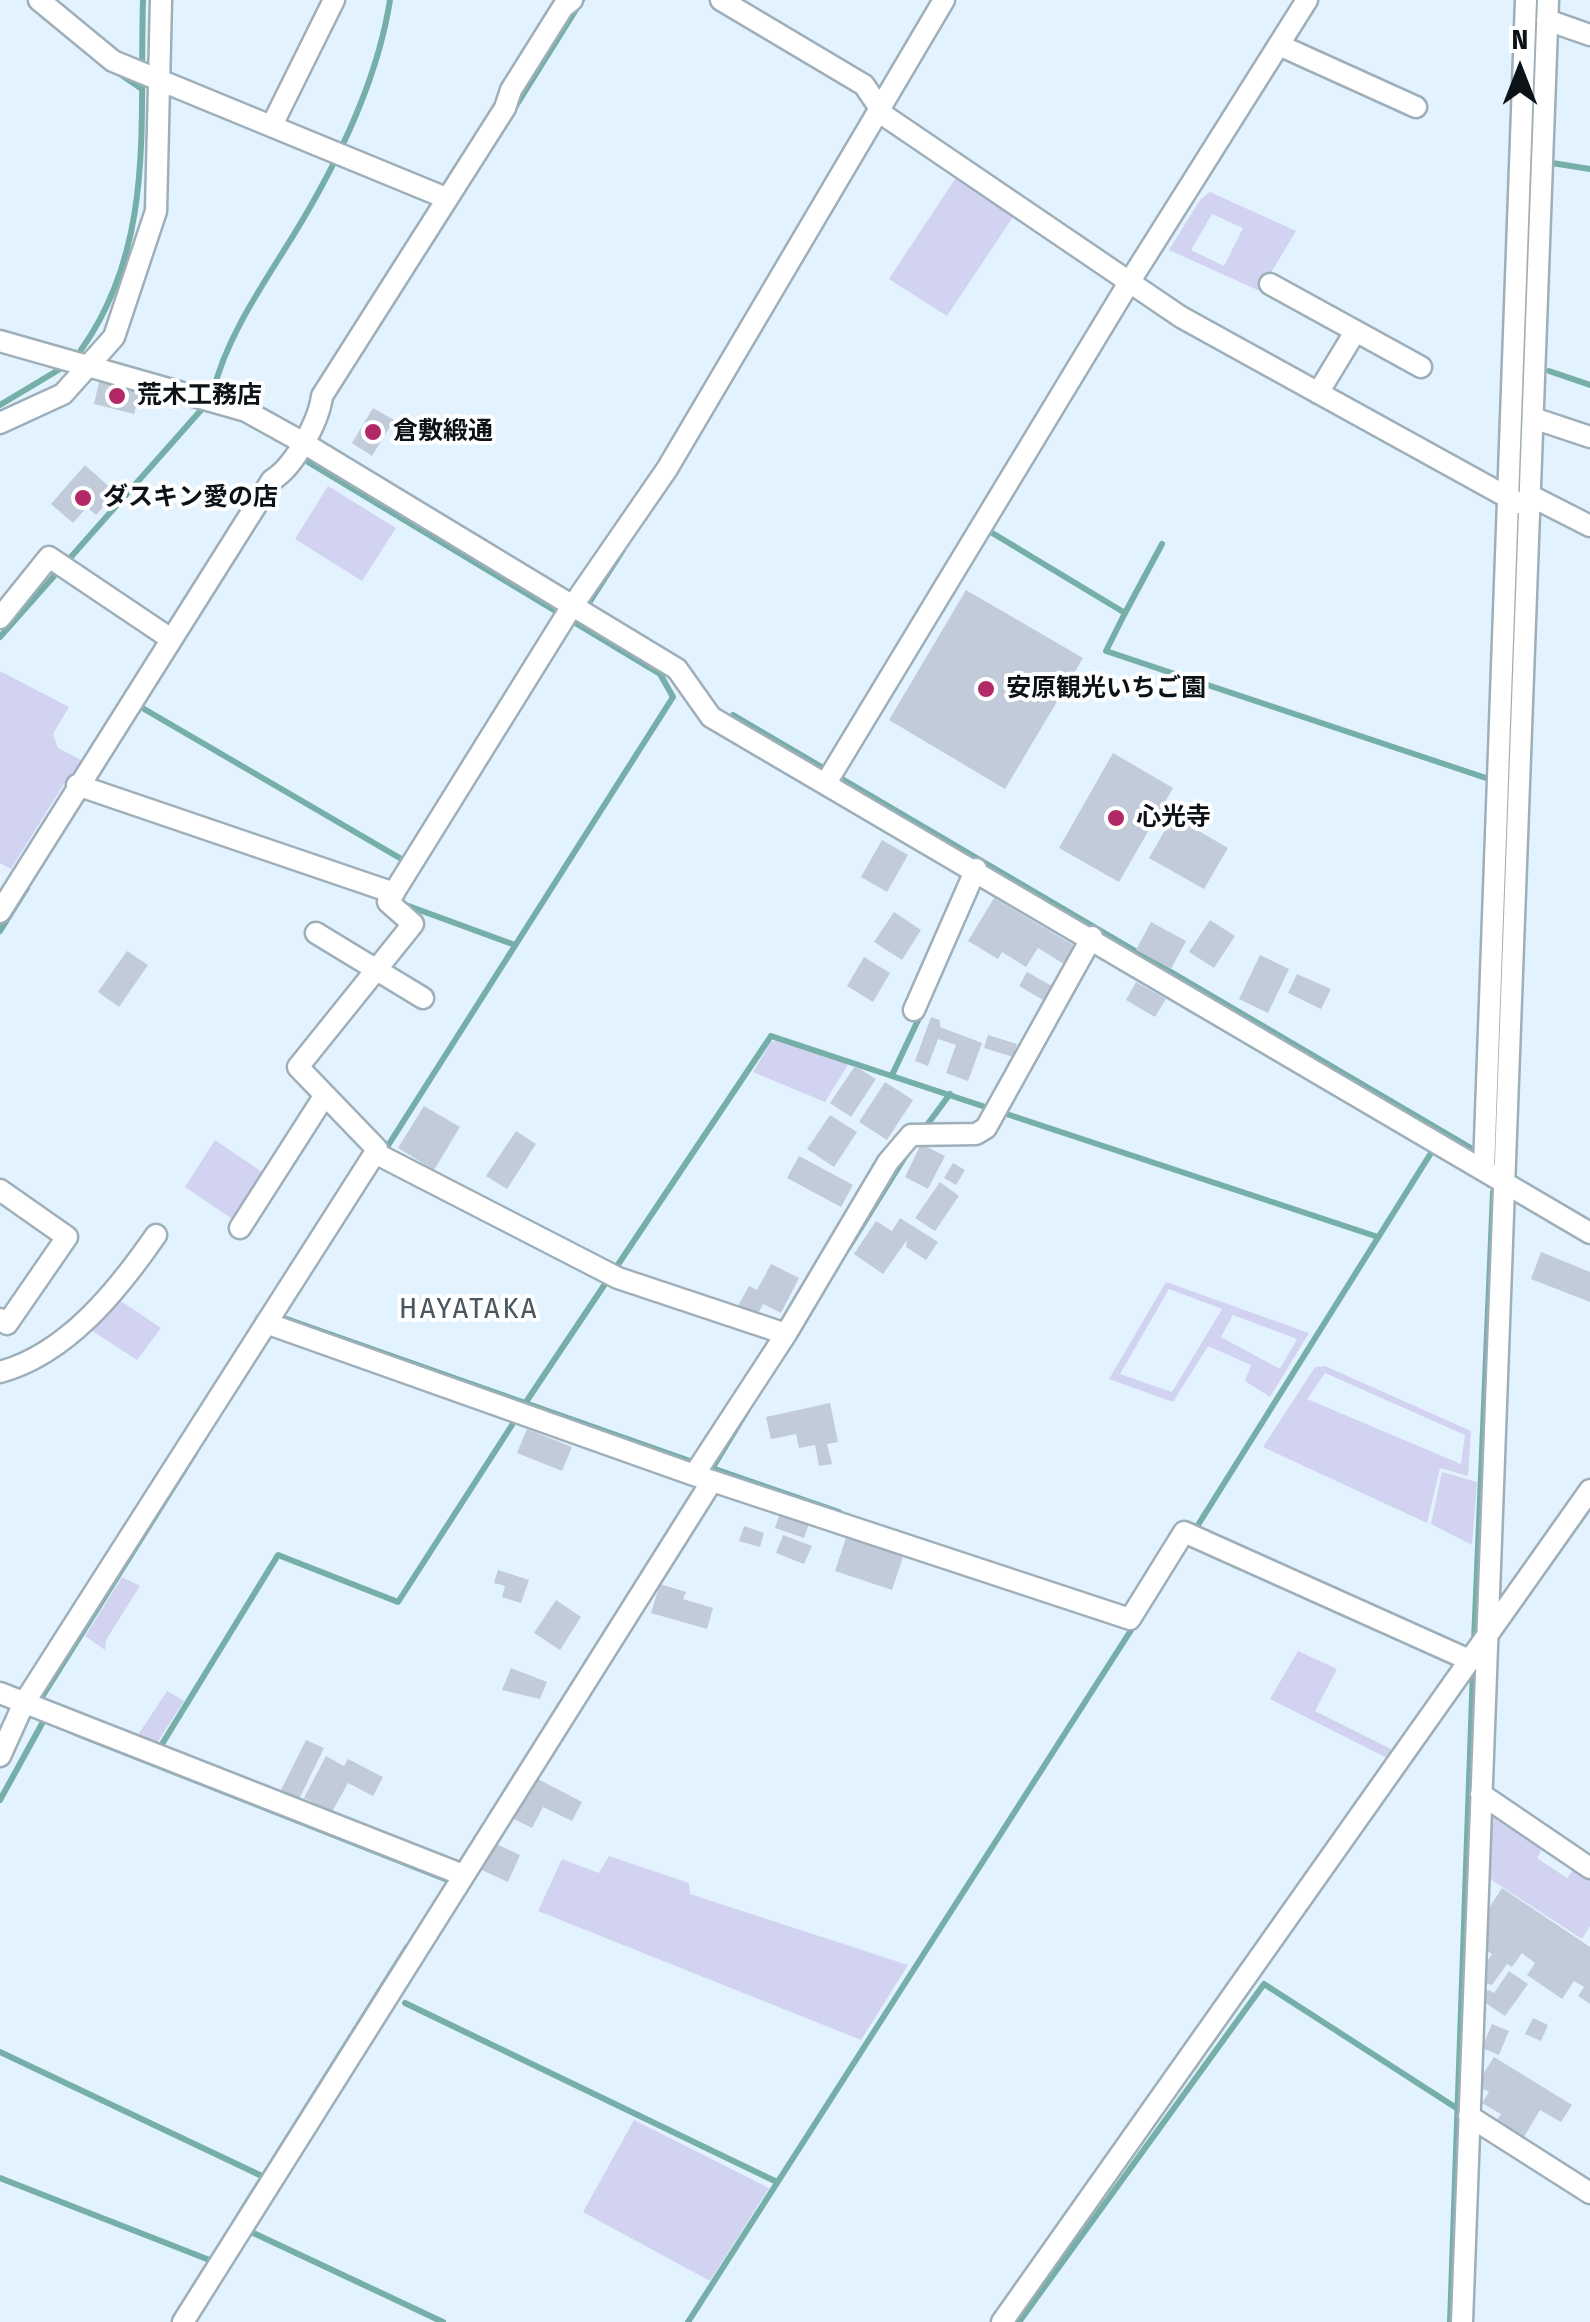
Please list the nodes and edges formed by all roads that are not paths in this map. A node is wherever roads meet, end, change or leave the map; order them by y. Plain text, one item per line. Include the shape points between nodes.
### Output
1 (39, 0) edge
2 (160, 0) edge
3 (334, 0) edge
4 (572, 0) edge
5 (722, 0) edge
6 (944, 0) edge
7 (1307, 0) edge
8 (1526, 0) edge
9 (1548, 10) edge
10 (1590, 34) edge
11 (1278, 46) junction
12 (147, 76) junction
13 (1416, 107) dead end
14 (882, 111) junction
15 (272, 125) junction
16 (446, 198) junction
17 (1270, 284) dead end
18 (1135, 285) junction
19 (1355, 332) junction
20 (0, 341) edge
21 (93, 364) junction
22 (1421, 367) dead end
23 (1318, 393) junction
24 (1533, 418) junction
25 (0, 424) edge
26 (1590, 438) edge
27 (302, 442) junction
28 (1518, 504) junction
29 (1590, 526) edge
30 (566, 615) junction
31 (0, 618) edge
32 (171, 639) junction
33 (830, 776) junction
34 (78, 785) junction
35 (976, 869) junction
36 (394, 893) junction
37 (0, 912) edge
38 (316, 932) dead end
39 (1092, 937) junction
40 (376, 970) junction
41 (423, 998) dead end
42 (914, 1010) dead end
43 (325, 1095) junction
44 (380, 1156) junction
45 (1484, 1168) junction
46 (1506, 1184) junction
47 (0, 1190) edge
48 (240, 1228) dead end
49 (1590, 1233) edge
50 (156, 1235) dead end
51 (0, 1319) edge
52 (273, 1326) junction
53 (786, 1334) junction
54 (0, 1372) edge
55 (704, 1478) junction
56 (1590, 1490) edge
57 (1476, 1648) junction
58 (0, 1693) edge
59 (27, 1708) junction
60 (0, 1756) edge
61 (1481, 1794) junction
62 (1590, 1868) edge
63 (457, 1872) junction
64 (1469, 2116) junction
65 (1590, 2193) edge
66 (182, 2322) edge
67 (1002, 2322) edge
68 (1462, 2322) edge

1 - 12 street via 114,61
2 - 12 street
3 - 15 street
4 - 16 street
5 - 14 street via 864,85
6 - 14 street
7 - 11 street
8 - 28 street
9 - 10 street
9 - 24 street
11 - 13 street
11 - 18 street
12 - 15 street
12 - 21 street via 156,211 114,337
14 - 18 street
14 - 30 street via 667,469
15 - 16 street
16 - 27 street via 322,396
17 - 19 street
18 - 23 street via 1180,318
18 - 33 street
19 - 22 street
19 - 23 street
20 - 21 street
21 - 25 street via 62,394
21 - 27 street via 246,411
23 - 28 street
24 - 26 street
24 - 28 street
27 - 30 street
27 - 32 street
28 - 29 street
28 - 45 street
28 - 46 street
30 - 33 street via 677,669 711,717
30 - 36 street
31 - 32 street via 49,556
32 - 34 street
33 - 35 street
34 - 36 street
34 - 37 street
35 - 39 street
35 - 42 street
36 - 40 street via 388,902 413,924
38 - 40 street
39 - 45 street
39 - 53 street via 1000,1110 976,1134 920,1135 888,1162
40 - 41 street
40 - 43 street via 298,1067
43 - 44 street
43 - 48 street
44 - 52 street
44 - 53 street via 613,1276
45 - 46 street
46 - 49 street
46 - 57 street
47 - 51 street via 67,1238 7,1324
50 - 54 street via 96,1309 33,1363
52 - 55 street
52 - 59 street
53 - 55 street
55 - 57 street via 1130,1619 1184,1532
55 - 63 street
56 - 57 street
57 - 61 street
57 - 67 street
58 - 59 street
59 - 60 street
59 - 63 street
61 - 62 street
61 - 64 street
63 - 66 street
64 - 65 street
64 - 68 street

